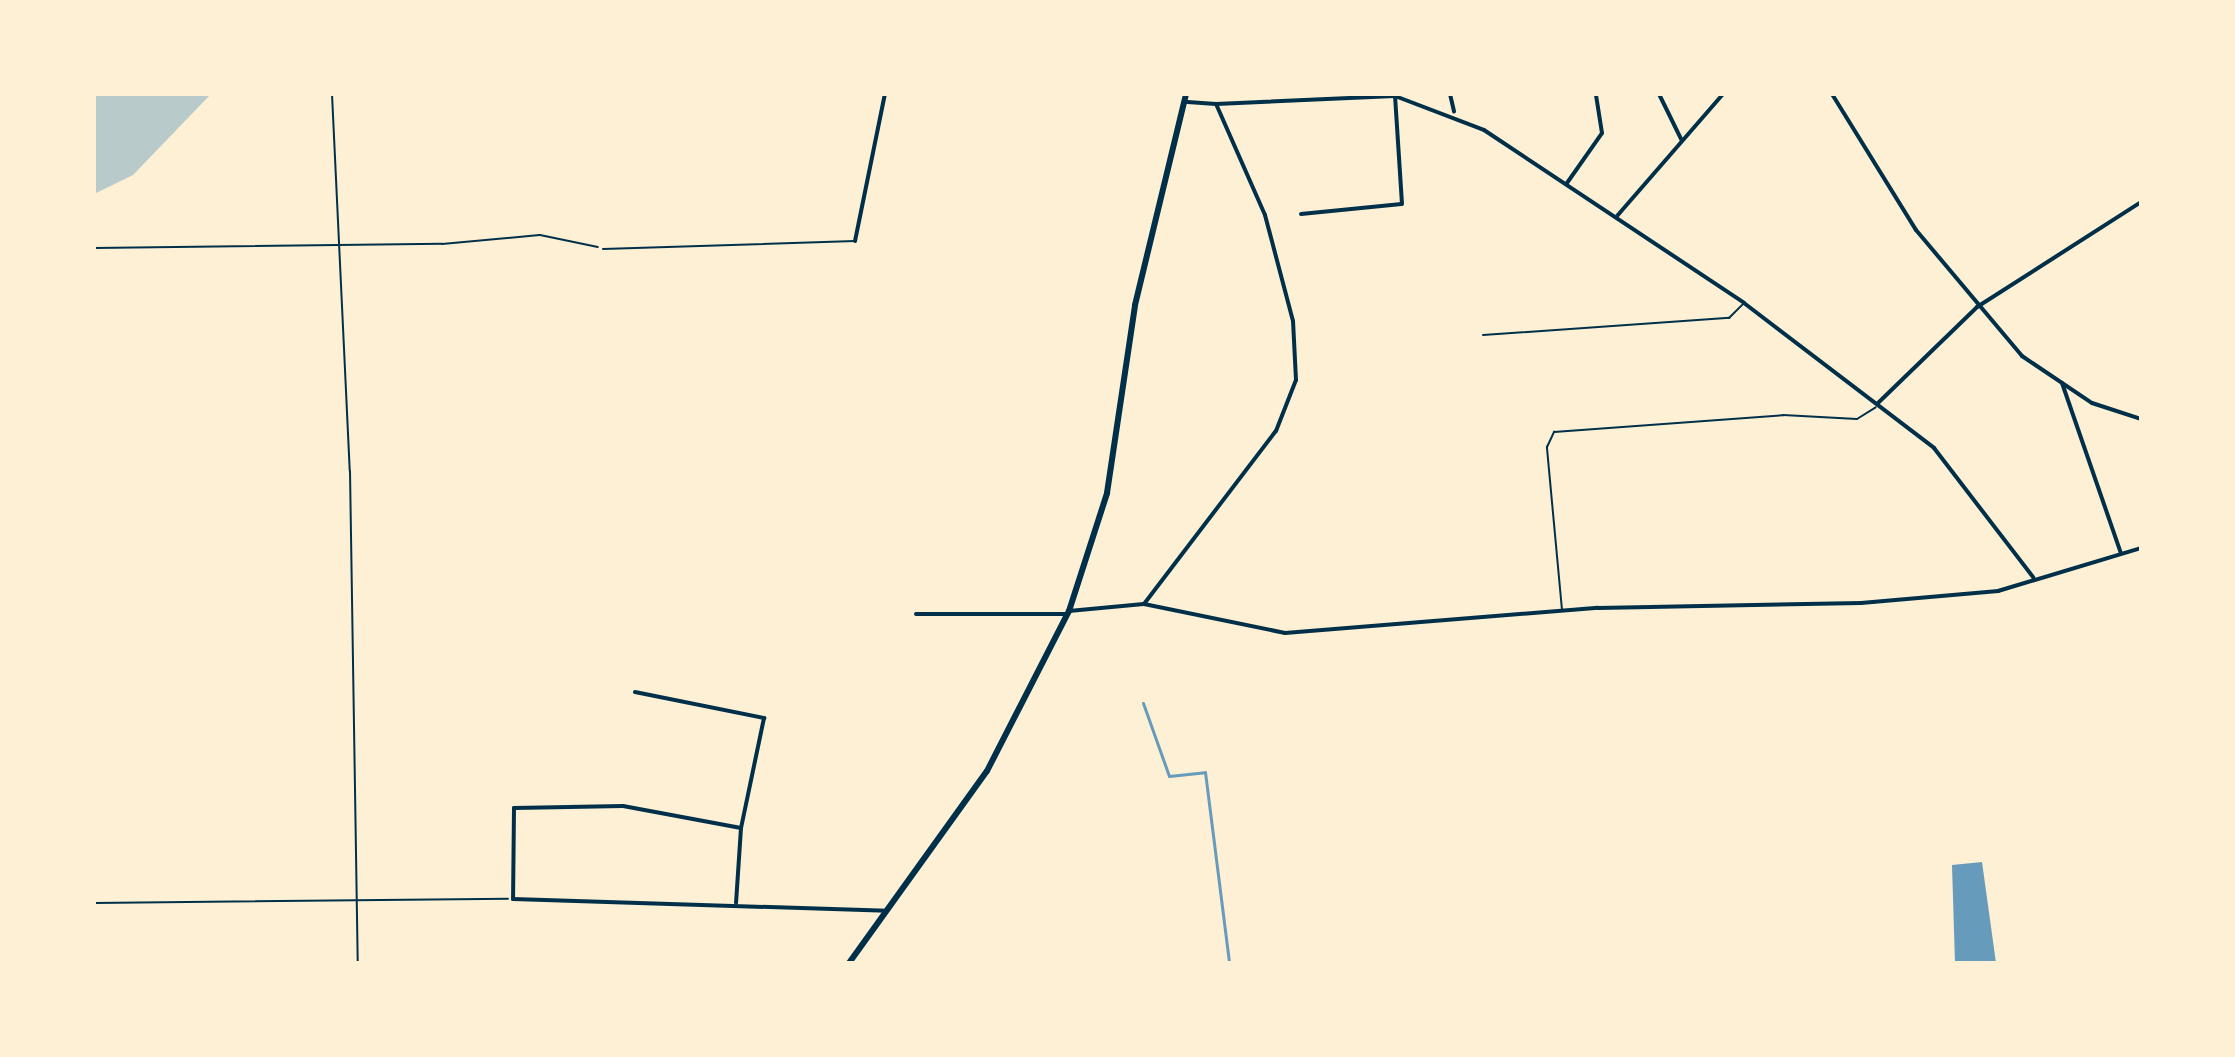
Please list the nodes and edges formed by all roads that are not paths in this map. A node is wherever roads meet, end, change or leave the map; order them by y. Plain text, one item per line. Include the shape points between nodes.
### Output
1 (885, 94) edge
2 (1450, 94) edge
3 (1596, 94) edge
4 (1659, 94) edge
5 (1723, 94) edge
6 (1832, 94) edge
7 (1395, 96) junction
8 (1185, 98) edge
9 (1216, 104) junction
10 (1454, 112) junction
11 (1682, 141) junction
12 (1567, 183) junction
13 (2141, 202) edge
14 (1301, 214) dead end
15 (1617, 216) junction
16 (855, 241) joint
17 (603, 249) road end
18 (1744, 303) junction
19 (1977, 307) junction
20 (1483, 335) dead end
21 (2062, 383) junction
22 (1878, 403) junction
23 (2141, 419) edge
24 (2141, 548) edge
25 (2121, 553) junction
26 (2033, 578) junction
27 (1144, 604) junction
28 (1562, 611) junction
29 (1068, 613) junction
30 (916, 614) dead end
31 (635, 692) dead end
32 (741, 828) junction
33 (736, 903) junction
34 (887, 911) junction
35 (849, 963) edge

1 - 16 street
2 - 10 street
3 - 12 street via 1602,133
4 - 11 street
5 - 11 street
6 - 19 street via 1896,202
7 - 9 street
7 - 10 street
7 - 14 street via 1402,204
8 - 9 street
8 - 29 main road via 1135,305 1107,493
9 - 27 street via 1276,246 1293,321 1296,380 1276,431
10 - 12 street
11 - 15 street
12 - 15 street
13 - 19 street
15 - 18 street
16 - 17 lane
18 - 20 lane via 1729,318
18 - 22 street
19 - 21 street via 2022,356
19 - 22 street
21 - 23 street via 2127,420
21 - 25 street
22 - 26 street via 1934,448
22 - 28 lane via 1871,416 1857,419 1783,415 1554,432 1547,447
24 - 25 street
25 - 26 street
26 - 28 street via 1998,591 1861,603
27 - 28 street via 1285,633
27 - 29 street
29 - 30 street
29 - 34 main road via 987,771
31 - 32 street via 764,718
32 - 33 street
32 - 33 street via 623,806 514,808 513,899
33 - 34 street
34 - 35 main road

